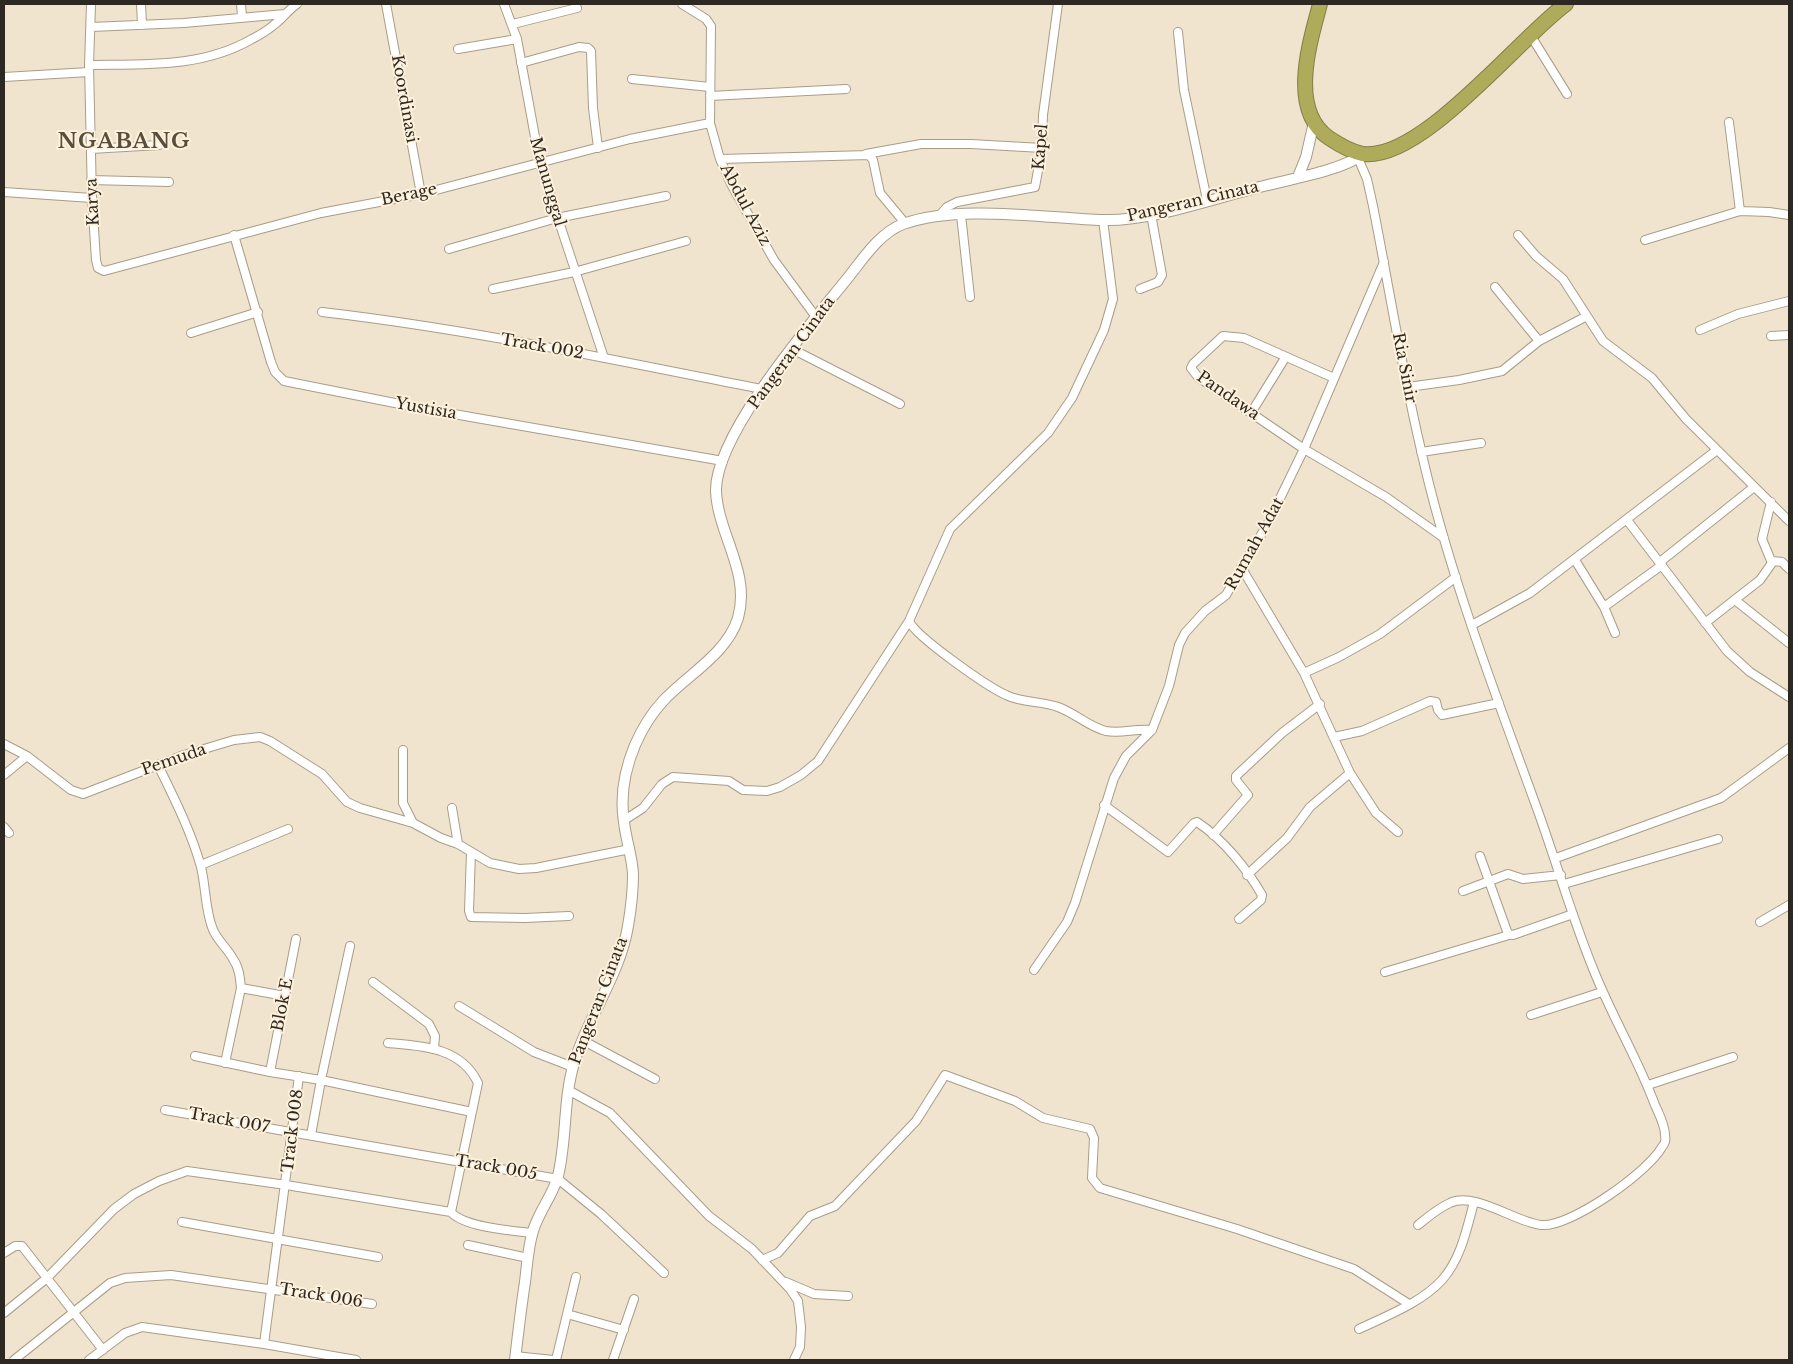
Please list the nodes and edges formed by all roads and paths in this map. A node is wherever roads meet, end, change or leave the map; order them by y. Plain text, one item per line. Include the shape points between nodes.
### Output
1 (91, 4) edge
2 (141, 4) edge
3 (241, 4) edge
4 (297, 4) edge
5 (386, 4) edge
6 (504, 4) edge
7 (559, 4) edge
8 (682, 4) edge
9 (1058, 4) edge
10 (1320, 4) edge
11 (1566, 4) edge
12 (577, 8) dead end
13 (288, 9) edge
14 (561, 13) junction
15 (242, 16) junction
16 (513, 24) junction
17 (142, 25) junction
18 (91, 28) junction
19 (1178, 32) dead end
20 (1531, 36) junction
21 (517, 39) junction
22 (458, 49) dead end
23 (521, 63) junction
24 (89, 69) junction
25 (4, 77) edge
26 (632, 79) dead end
27 (710, 87) junction
28 (846, 89) dead end
29 (1567, 94) dead end
30 (710, 96) junction
31 (1314, 122) junction
32 (1729, 122) dead end
33 (710, 123) junction
34 (159, 145) dead end
35 (598, 148) junction
36 (1042, 148) junction
37 (91, 149) junction
38 (864, 154) junction
39 (1361, 156) junction
40 (720, 159) junction
41 (540, 164) junction
42 (1298, 177) junction
43 (91, 180) junction
44 (169, 182) dead end
45 (4, 192) edge
46 (421, 194) junction
47 (666, 196) dead end
48 (92, 198) junction
49 (1208, 200) junction
50 (1740, 211) junction
51 (1151, 214) junction
52 (961, 215) junction
53 (939, 216) junction
54 (1789, 216) edge
55 (557, 218) junction
56 (1103, 220) junction
57 (905, 223) junction
58 (234, 235) junction
59 (1518, 235) dead end
60 (1645, 240) dead end
61 (686, 241) dead end
62 (449, 249) dead end
63 (1384, 262) junction
64 (109, 270) joint
65 (574, 272) junction
66 (1495, 287) dead end
67 (493, 290) dead end
68 (1140, 290) dead end
69 (970, 297) dead end
70 (1789, 301) edge
71 (258, 312) junction
72 (322, 312) dead end
73 (1587, 316) junction
74 (816, 317) junction
75 (1700, 330) dead end
76 (191, 333) dead end
77 (1789, 335) edge
78 (1771, 336) dead end
79 (1539, 341) junction
80 (792, 349) junction
81 (604, 358) junction
82 (1285, 358) junction
83 (1334, 378) junction
84 (1408, 387) junction
85 (761, 389) junction
86 (900, 404) dead end
87 (1251, 412) junction
88 (1482, 443) dead end
89 (1304, 449) junction
90 (1717, 450) junction
91 (1421, 452) junction
92 (723, 461) junction
93 (1754, 487) junction
94 (1771, 502) junction
95 (1627, 520) junction
96 (1789, 521) edge
97 (1444, 538) junction
98 (1576, 560) junction
99 (1773, 560) junction
100 (1661, 563) junction
101 (1241, 567) junction
102 (1789, 569) edge
103 (1456, 576) junction
104 (1735, 600) junction
105 (1604, 607) junction
106 (909, 621) junction
107 (1705, 623) junction
108 (1472, 625) junction
109 (1615, 633) dead end
110 (1789, 643) edge
111 (1304, 673) junction
112 (1789, 697) edge
113 (1499, 703) junction
114 (1320, 704) junction
115 (1152, 730) junction
116 (1334, 737) junction
117 (5, 745) edge
118 (1789, 748) edge
119 (403, 750) dead end
120 (27, 756) junction
121 (158, 765) junction
122 (10, 769) junction
123 (1350, 773) junction
124 (4, 775) edge
125 (1104, 805) junction
126 (452, 808) dead end
127 (623, 821) junction
128 (413, 823) junction
129 (288, 829) dead end
130 (1398, 832) dead end
131 (1213, 835) junction
132 (1718, 839) dead end
133 (458, 844) junction
134 (630, 849) junction
135 (471, 852) junction
136 (1480, 856) dead end
137 (1556, 858) junction
138 (200, 865) junction
139 (1247, 875) junction
140 (1561, 875) junction
141 (1488, 881) junction
142 (1564, 884) junction
143 (1463, 891) dead end
144 (1789, 905) edge
145 (1573, 914) junction
146 (569, 916) dead end
147 (1240, 919) dead end
148 (1760, 922) dead end
149 (1509, 935) junction
150 (296, 939) dead end
151 (350, 946) dead end
152 (1034, 970) dead end
153 (1385, 972) dead end
154 (373, 982) dead end
155 (241, 988) junction
156 (1602, 992) junction
157 (285, 996) junction
158 (459, 1006) dead end
159 (1531, 1015) dead end
160 (582, 1040) junction
161 (388, 1043) dead end
162 (434, 1048) junction
163 (195, 1056) dead end
164 (1733, 1057) dead end
165 (225, 1063) junction
166 (573, 1067) junction
167 (270, 1072) junction
168 (300, 1076) junction
169 (655, 1079) dead end
170 (321, 1080) junction
171 (1648, 1084) junction
172 (568, 1090) junction
173 (164, 1110) dead end
174 (472, 1112) junction
175 (293, 1132) junction
176 (311, 1135) junction
177 (463, 1162) junction
178 (558, 1179) junction
179 (286, 1185) junction
180 (1474, 1202) junction
181 (451, 1212) junction
182 (182, 1222) dead end
183 (1418, 1225) dead end
184 (532, 1233) junction
185 (279, 1239) junction
186 (468, 1245) dead end
187 (4, 1253) edge
188 (378, 1258) dead end
189 (528, 1258) junction
190 (762, 1260) junction
191 (664, 1273) dead end
192 (47, 1278) junction
193 (576, 1278) dead end
194 (784, 1281) junction
195 (270, 1288) junction
196 (848, 1296) dead end
197 (634, 1299) dead end
198 (372, 1304) dead end
199 (1409, 1304) junction
200 (74, 1312) junction
201 (4, 1313) edge
202 (567, 1314) junction
203 (1359, 1329) dead end
204 (624, 1330) junction
205 (264, 1344) junction
206 (104, 1350) junction
207 (515, 1358) edge
208 (14, 1360) edge
209 (89, 1360) edge
210 (356, 1360) edge
211 (552, 1360) edge
212 (556, 1360) edge
213 (613, 1360) edge
214 (794, 1360) edge

1 - 18 street, Karya
2 - 17 street
3 - 15 street
4 - 13 street
5 - 46 street, Koordinasi
6 - 16 street, Manunggal
7 - 14 street
8 - 27 street, Abdul Aziz via 706,19 711,26
9 - 36 street, Kapel
10 - 31 highway via 1305,69 1308,107
11 - 20 highway
12 - 14 street
13 - 15 street
13 - 24 street via 273,26 253,39 200,60
14 - 16 street
15 - 17 street via 184,24
16 - 21 street, Manunggal
17 - 18 street
18 - 24 street, Karya
19 - 49 street via 1184,90
20 - 29 street
20 - 39 highway via 1424,131 1392,149
21 - 22 street
21 - 23 street, Manunggal
23 - 35 street via 579,48 591,51
23 - 41 street, Manunggal
24 - 25 street
24 - 37 street, Karya
26 - 27 street
27 - 30 street, Abdul Aziz
28 - 30 street
30 - 33 street, Abdul Aziz
31 - 39 highway via 1331,140
31 - 42 street
32 - 50 street
33 - 35 street, Berage
33 - 40 street, Abdul Aziz
34 - 37 street
35 - 41 street, Berage
36 - 38 street via 921,144
36 - 53 street, Kapel via 1035,187 957,202
37 - 43 street, Karya
38 - 40 street
38 - 57 street via 873,160 880,193
39 - 42 street, Pangeran Cinata
39 - 63 street, Ria Sinir
40 - 74 street, Abdul Aziz via 774,260
41 - 46 street, Berage
41 - 55 street, Manunggal
42 - 49 street, Pangeran Cinata
43 - 44 street
43 - 48 street, Karya
45 - 48 street
46 - 58 street, Berage via 321,213
47 - 55 street
48 - 64 street, Karya via 96,260 100,270
49 - 51 street, Pangeran Cinata
50 - 54 street
50 - 60 street
51 - 56 street, Pangeran Cinata
51 - 68 street via 1162,275 1158,282
52 - 53 street, Pangeran Cinata
52 - 56 street, Pangeran Cinata
52 - 69 street
53 - 57 street, Pangeran Cinata
55 - 62 street
55 - 65 street, Manunggal
56 - 106 street via 1113,299 1104,330 1069,405 1048,433 950,529
57 - 74 street, Pangeran Cinata via 878,241
58 - 64 street, Berage
58 - 71 street, Yustisia
59 - 73 street via 1563,279
61 - 65 street
63 - 83 street, Rumah Adat
63 - 84 street, Ria Sinir
65 - 67 street
65 - 81 street, Manunggal
66 - 79 street
70 - 75 street via 1738,314
71 - 76 street
71 - 92 street, Yustisia via 275,372 293,384
72 - 81 street, Track 002 via 407,323
73 - 79 street
73 - 90 street via 1603,341 1652,378
74 - 80 street, Pangeran Cinata
77 - 78 street
79 - 84 street via 1509,367 1494,374
80 - 85 street, Pangeran Cinata
80 - 86 street
81 - 85 street, Track 002
82 - 83 street
82 - 87 street
82 - 87 street, Pandawa via 1231,335 1223,336 1193,364 1192,370 1198,377
83 - 89 street, Rumah Adat
84 - 91 street, Ria Sinir
85 - 92 street, Pangeran Cinata
87 - 89 street, Pandawa
88 - 91 street
89 - 97 street, Pandawa via 1386,497
89 - 101 street, Rumah Adat via 1268,524
90 - 93 street
90 - 95 street
91 - 97 street, Ria Sinir
92 - 127 street, Pangeran Cinata via 716,490 722,523 739,572 738,618 722,646 664,700 642,731 628,763
93 - 94 street
93 - 100 street
94 - 96 street
94 - 99 street via 1762,539
95 - 98 street
95 - 100 street
97 - 103 street, Ria Sinir
98 - 105 street
98 - 108 street via 1530,593
99 - 102 street via 1782,562
99 - 104 street via 1760,580
100 - 105 street
100 - 107 street
101 - 111 street
101 - 115 street, Rumah Adat via 1226,595 1205,611 1185,633
103 - 108 street, Ria Sinir
103 - 111 street via 1380,634
104 - 107 street
104 - 110 street
105 - 109 street
106 - 115 street via 934,646 1006,695 1059,707 1104,730
106 - 127 street via 818,761 801,776 773,790 749,791 729,781 673,777 662,784 643,808
107 - 112 street via 1727,651 1750,672
108 - 113 street, Ria Sinir
111 - 114 street
113 - 116 street via 1442,715 1436,702 1430,701 1362,731
113 - 137 street, Ria Sinir
114 - 116 street
114 - 131 street via 1238,773 1236,780 1248,795
115 - 125 street, Rumah Adat via 1122,763
116 - 123 street
117 - 120 street, Pemuda
117 - 122 street via 14,759
118 - 137 street via 1721,798
119 - 128 street via 403,802
120 - 121 street, Pemuda via 79,794
120 - 122 street
121 - 128 street, Pemuda via 227,742 265,738 322,774 341,796 360,808
121 - 138 street via 183,816
122 - 124 street
123 - 130 street via 1376,813
123 - 139 street via 1310,807 1287,838
125 - 131 street via 1168,852 1194,823
125 - 152 street, Rumah Adat via 1067,922
126 - 133 street
127 - 134 street, Pangeran Cinata
128 - 133 street, Pemuda
129 - 138 street
131 - 139 street
132 - 142 street
133 - 135 street, Pemuda
134 - 135 street, Pemuda via 519,869 490,864
134 - 160 street, Pangeran Cinata via 633,872 628,927 616,965
135 - 146 street via 469,911 472,916
136 - 141 street
137 - 140 street, Ria Sinir
138 - 155 street via 211,926 216,938 234,960
139 - 147 street via 1262,897
140 - 141 street via 1522,879 1508,874
140 - 142 street, Ria Sinir
141 - 143 street
141 - 149 street
142 - 145 street, Ria Sinir
144 - 148 street
145 - 149 street
145 - 156 street, Ria Sinir
149 - 153 street
150 - 157 street, Blok E
151 - 170 street, Track 008
154 - 162 street via 429,1024 435,1036
155 - 157 street
155 - 165 street
156 - 159 street
156 - 171 street, Ria Sinir
157 - 167 street, Blok E
158 - 166 street via 527,1048
160 - 166 street, Pangeran Cinata
160 - 169 street
161 - 162 street
162 - 174 street via 452,1055 474,1076 478,1083
163 - 165 street
164 - 171 street
165 - 167 street
166 - 172 street, Pangeran Cinata
167 - 168 street
168 - 170 street, Track 008
168 - 175 street, Track 008
170 - 174 street
170 - 176 street
171 - 180 street, Ria Sinir via 1665,1140 1652,1160 1615,1192 1548,1225 1533,1223
172 - 178 street, Pangeran Cinata
172 - 190 street via 610,1113 709,1216 752,1248
173 - 175 street, Track 007
174 - 177 street
175 - 176 street, Track 005
175 - 179 street, Track 008
176 - 177 street, Track 005
177 - 178 street, Track 005
177 - 181 street
178 - 184 street, Pangeran Cinata
178 - 191 street, Track 005 via 602,1214
179 - 181 street
179 - 185 street, Track 008
179 - 192 street via 187,1171 134,1194 114,1209
180 - 183 street via 1453,1201
180 - 199 street via 1464,1240 1443,1279
181 - 184 street via 463,1220
182 - 185 street
184 - 189 street, Pangeran Cinata
185 - 188 street
185 - 195 street, Track 008
186 - 189 street
187 - 192 street via 15,1246 22,1246
189 - 207 street, Pangeran Cinata
190 - 194 street
190 - 199 street via 778,1253 810,1216 835,1206 910,1129 943,1076 949,1075 1015,1102 1043,1118 1090,1130 1094,1138 1092,1178 1100,1188 1237,1229 1354,1269
192 - 200 street
192 - 201 street
193 - 202 street
194 - 196 street via 814,1294
194 - 214 street via 795,1295 800,1315 801,1338
195 - 198 street, Track 006
195 - 200 street, Track 006 via 170,1275 125,1278 110,1283
195 - 205 street, Track 008
197 - 204 street
199 - 203 street
200 - 206 street
200 - 208 street, Track 006
202 - 204 street
202 - 212 street
204 - 213 street
205 - 206 street via 142,1327 133,1329
205 - 210 street
206 - 209 street
207 - 211 street

